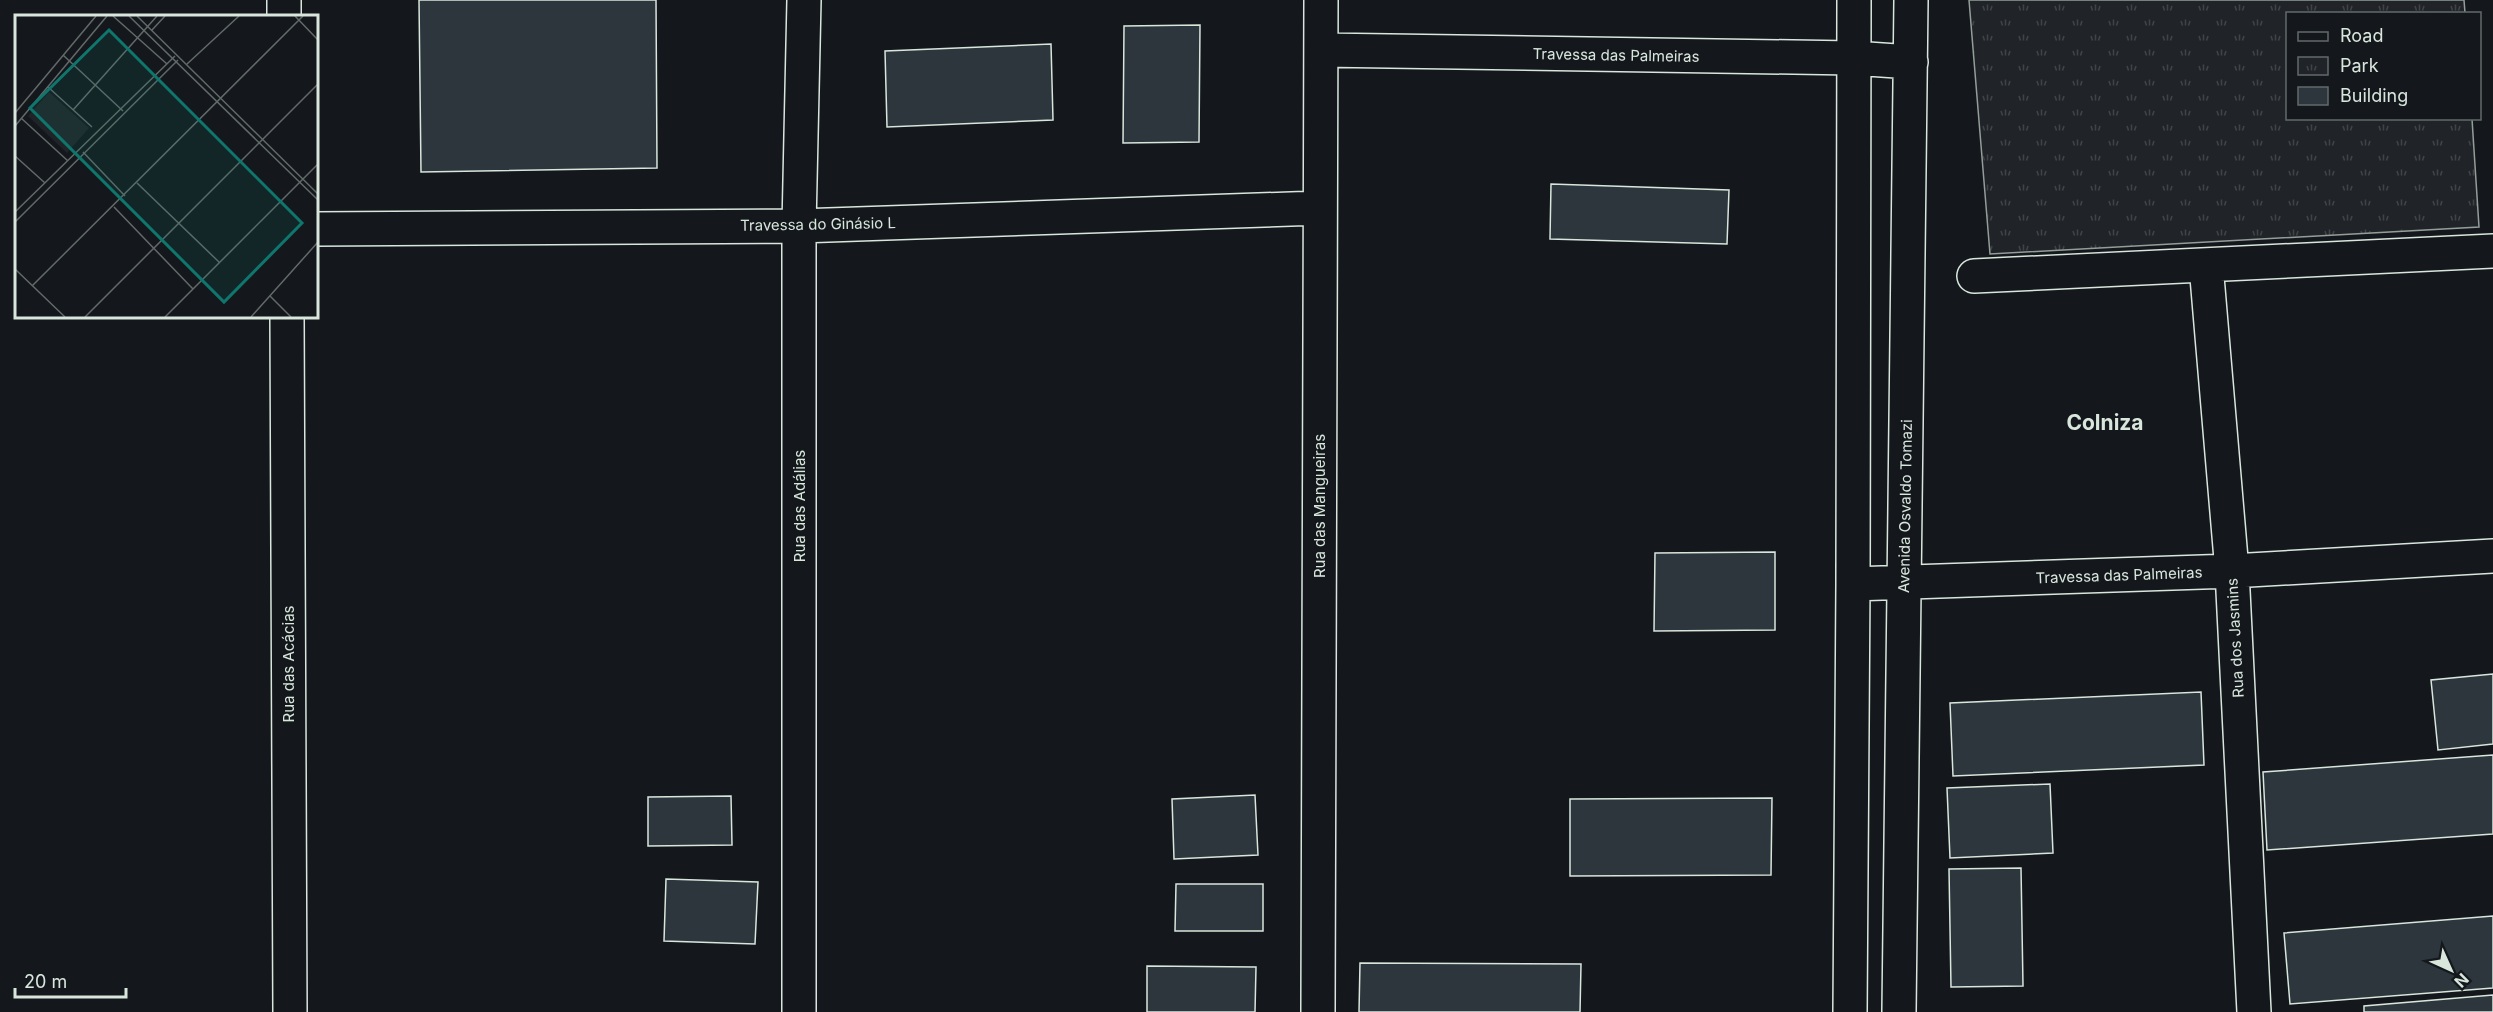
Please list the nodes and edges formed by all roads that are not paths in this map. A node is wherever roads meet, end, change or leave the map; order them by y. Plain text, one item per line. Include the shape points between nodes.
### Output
1 (804, 0) edge
2 (1321, 0) edge
3 (1854, 0) edge
4 (1911, 0) edge
5 (1321, 50) junction
6 (1853, 58) junction
7 (1911, 62) junction
8 (1319, 208) junction
9 (799, 226) junction
10 (318, 229) edge
11 (2493, 251) edge
12 (2206, 266) junction
13 (1974, 276) dead end
14 (287, 318) edge
15 (2493, 556) edge
16 (2232, 571) junction
17 (1904, 582) junction
18 (1853, 584) junction
19 (290, 1012) edge
20 (800, 1012) edge
21 (1318, 1012) edge
22 (1850, 1012) edge
23 (1899, 1012) edge
24 (2254, 1012) edge

1 - 9 street, Rua das Adálias
2 - 5 street, Rua das Mangueiras
3 - 6 street
4 - 7 street, Avenida Osvaldo Tomazi
5 - 6 street, Travessa das Palmeiras
5 - 8 street, Rua das Mangueiras
6 - 7 street, Travessa das Palmeiras
6 - 18 street
7 - 17 street, Avenida Osvaldo Tomazi
8 - 9 street, Travessa do Ginásio L
8 - 21 street, Rua das Mangueiras
9 - 10 street, Travessa do Ginásio L
9 - 20 street, Rua das Adálias
11 - 12 street
12 - 13 street
12 - 16 street, Rua dos Jasmins
14 - 19 street, Rua das Acácias
15 - 16 street, Travessa das Palmeiras
16 - 17 street, Travessa das Palmeiras
16 - 24 street, Rua dos Jasmins
17 - 18 street, Travessa das Palmeiras
17 - 23 street, Avenida Osvaldo Tomazi
18 - 22 street

